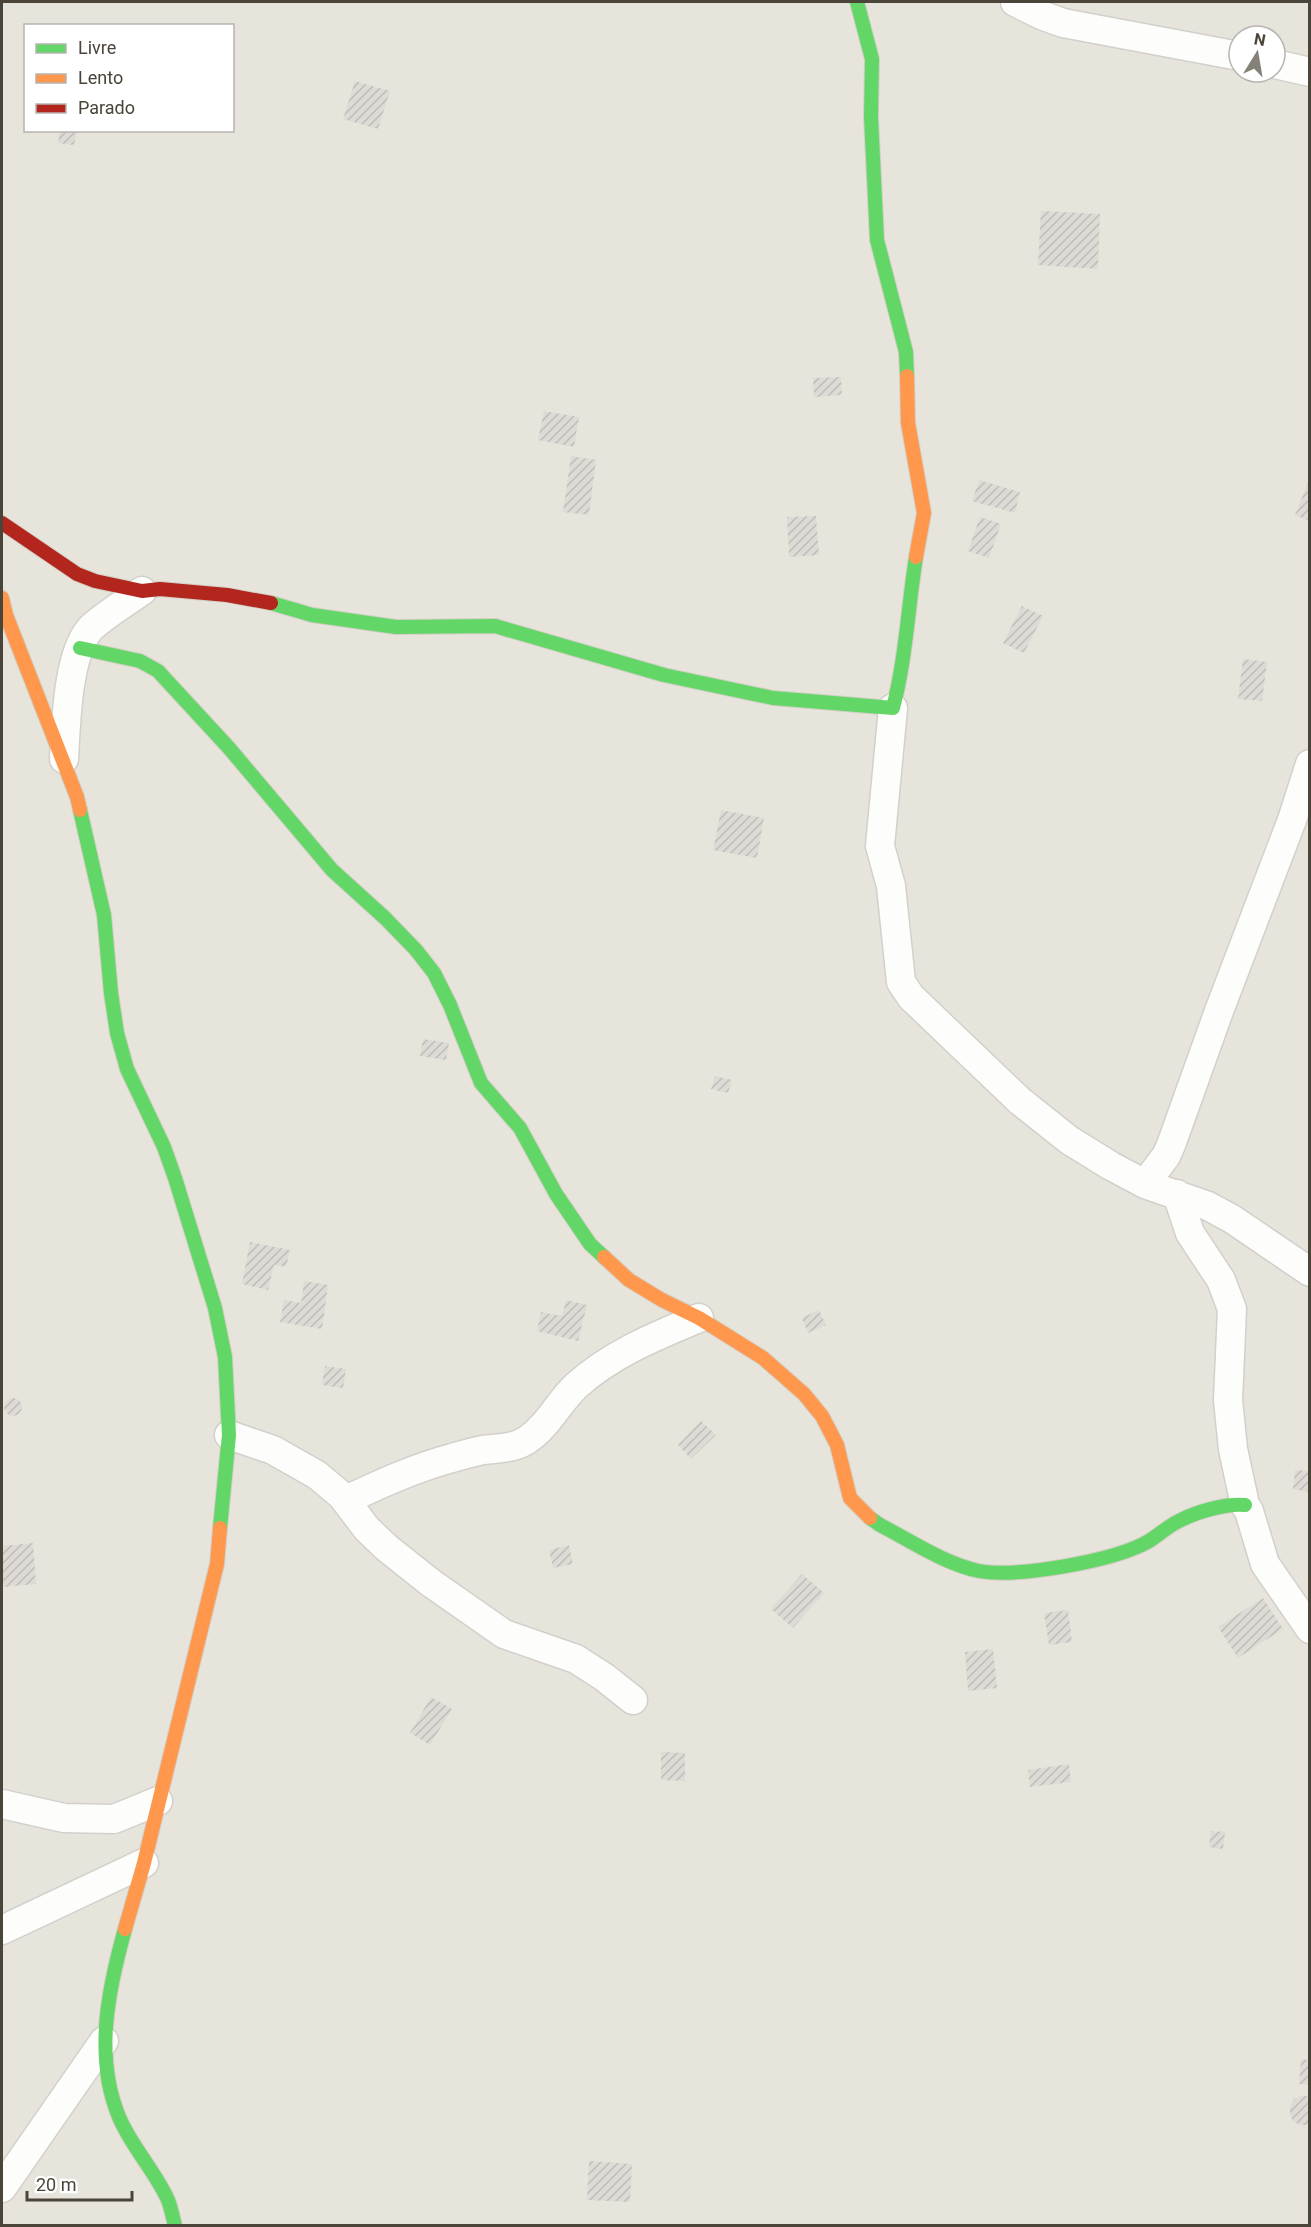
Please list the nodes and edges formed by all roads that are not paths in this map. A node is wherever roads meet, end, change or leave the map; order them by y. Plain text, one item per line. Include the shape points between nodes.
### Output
1 (857, 2) edge
2 (1015, 2) edge
3 (1227, 54) edge
4 (1287, 67) edge
5 (1310, 72) edge
6 (2, 523) edge
7 (142, 591) junction
8 (2, 598) edge
9 (80, 648) junction
10 (893, 708) junction
11 (64, 759) junction
12 (1310, 764) edge
13 (1145, 1185) junction
14 (1177, 1194) junction
15 (1310, 1272) edge
16 (699, 1318) junction
17 (229, 1436) junction
18 (346, 1500) junction
19 (1245, 1505) junction
20 (1310, 1629) edge
21 (633, 1700) dead end
22 (158, 1801) junction
23 (2, 1804) edge
24 (144, 1863) junction
25 (2, 1930) edge
26 (104, 2041) junction
27 (2, 2188) edge
28 (175, 2226) edge

1 - 10 street via 872,59 877,240 906,352 908,423 924,513 902,674
2 - 3 street via 1063,23
4 - 5 street
6 - 7 street via 77,574
7 - 9 street via 91,627
7 - 10 street via 227,595 312,615 396,627 495,626 664,675 773,698
8 - 11 street
9 - 11 street via 70,684
9 - 16 street via 140,661 158,670 326,864 385,918 434,973 481,1083 520,1128 556,1194 590,1244 629,1280
10 - 13 street via 880,846 891,886 902,982 911,997 1020,1101 1069,1140
11 - 17 street via 86,831 104,915 111,993 122,1051 164,1147 215,1308 225,1357
12 - 13 street via 1171,1145
13 - 14 street
14 - 15 street via 1232,1219
14 - 19 street via 1190,1233 1230,1298 1228,1400
16 - 18 street via 605,1363 575,1387 545,1424 526,1440 401,1475
16 - 19 street via 782,1372 810,1401 837,1445 850,1498 862,1512 904,1538 979,1571 1011,1573 1093,1561 1147,1542 1180,1520 1222,1506
17 - 18 street via 273,1450 317,1475
17 - 22 street via 217,1564
18 - 21 street via 387,1548 504,1634 576,1659
19 - 20 street via 1265,1564
22 - 23 street via 114,1819 64,1818
22 - 24 street
24 - 25 street
24 - 26 street via 110,1996
26 - 27 street
26 - 28 street via 105,2065 120,2117 168,2200

